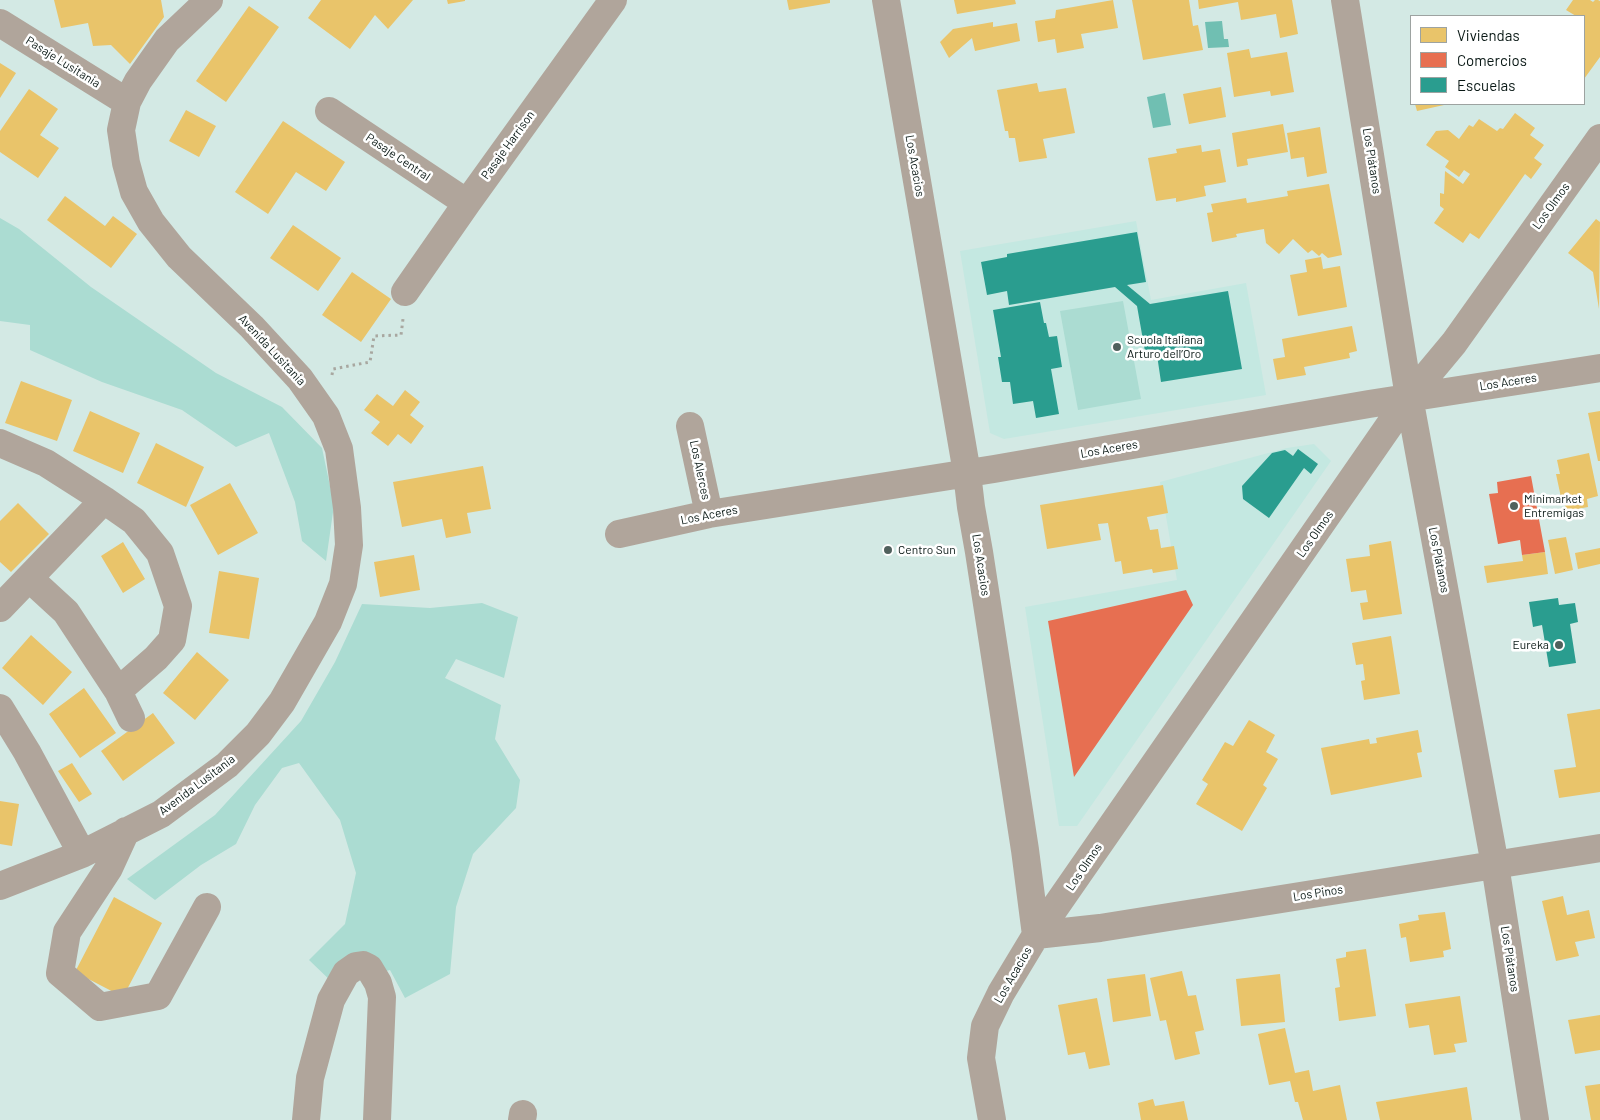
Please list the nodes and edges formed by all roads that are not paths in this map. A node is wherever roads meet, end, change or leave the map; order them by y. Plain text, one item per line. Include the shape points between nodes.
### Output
1 (209, 0) edge
2 (613, 0) edge
3 (886, 0) edge
4 (1345, 0) edge
5 (0, 23) edge
6 (127, 102) junction
7 (329, 111) dead end
8 (1600, 138) edge
9 (467, 203) junction
10 (405, 292) road end
11 (1600, 368) edge
12 (1409, 397) junction
13 (690, 426) dead end
14 (0, 443) edge
15 (967, 473) junction
16 (104, 500) junction
17 (709, 514) junction
18 (618, 534) dead end
19 (29, 578) junction
20 (0, 608) edge
21 (118, 691) junction
22 (0, 708) edge
23 (131, 718) dead end
24 (126, 831) junction
25 (1600, 848) edge
26 (82, 854) junction
27 (1495, 865) junction
28 (0, 886) edge
29 (207, 907) dead end
30 (1036, 935) junction
31 (306, 1120) edge
32 (377, 1120) edge
33 (992, 1120) edge
34 (1535, 1120) edge

1 - 6 street, Avenida Lusitania via 168,40
2 - 9 street, Pasaje Harrison
3 - 15 street, Los Acacios
4 - 12 street, Los Plátanos
5 - 6 street, Pasaje Lusitania
6 - 24 street, Avenida Lusitania via 121,130 126,163 134,192 151,222 179,257 252,327 300,379 326,416 342,464 349,546 343,584 328,622 282,702 258,734 227,765 176,803
7 - 9 street, Pasaje Central
8 - 12 street, Los Olmos via 1454,343
9 - 10 street, Pasaje Harrison
11 - 12 street, Los Aceres
12 - 15 street, Los Aceres
12 - 27 street, Los Plátanos
12 - 30 street, Los Olmos
13 - 17 street, Los Alerces
14 - 16 street via 46,463
15 - 17 street, Los Aceres
15 - 30 street, Los Acacios
16 - 19 street
16 - 21 street via 134,521 160,553 178,606 172,640
17 - 18 street, Los Aceres
19 - 20 street
19 - 21 street via 66,612
21 - 23 street
22 - 26 street
24 - 26 street, Avenida Lusitania
24 - 29 street via 109,868 68,932 60,973 100,1007 158,996
25 - 27 street, Los Pinos
26 - 28 street, Avenida Lusitania
27 - 30 street, Los Pinos via 1100,928
27 - 34 street, Los Plátanos
30 - 33 street, Los Acacios via 985,1026 981,1058
31 - 32 street via 310,1078 331,1000 346,973 363,965 369,968 378,983 382,997

